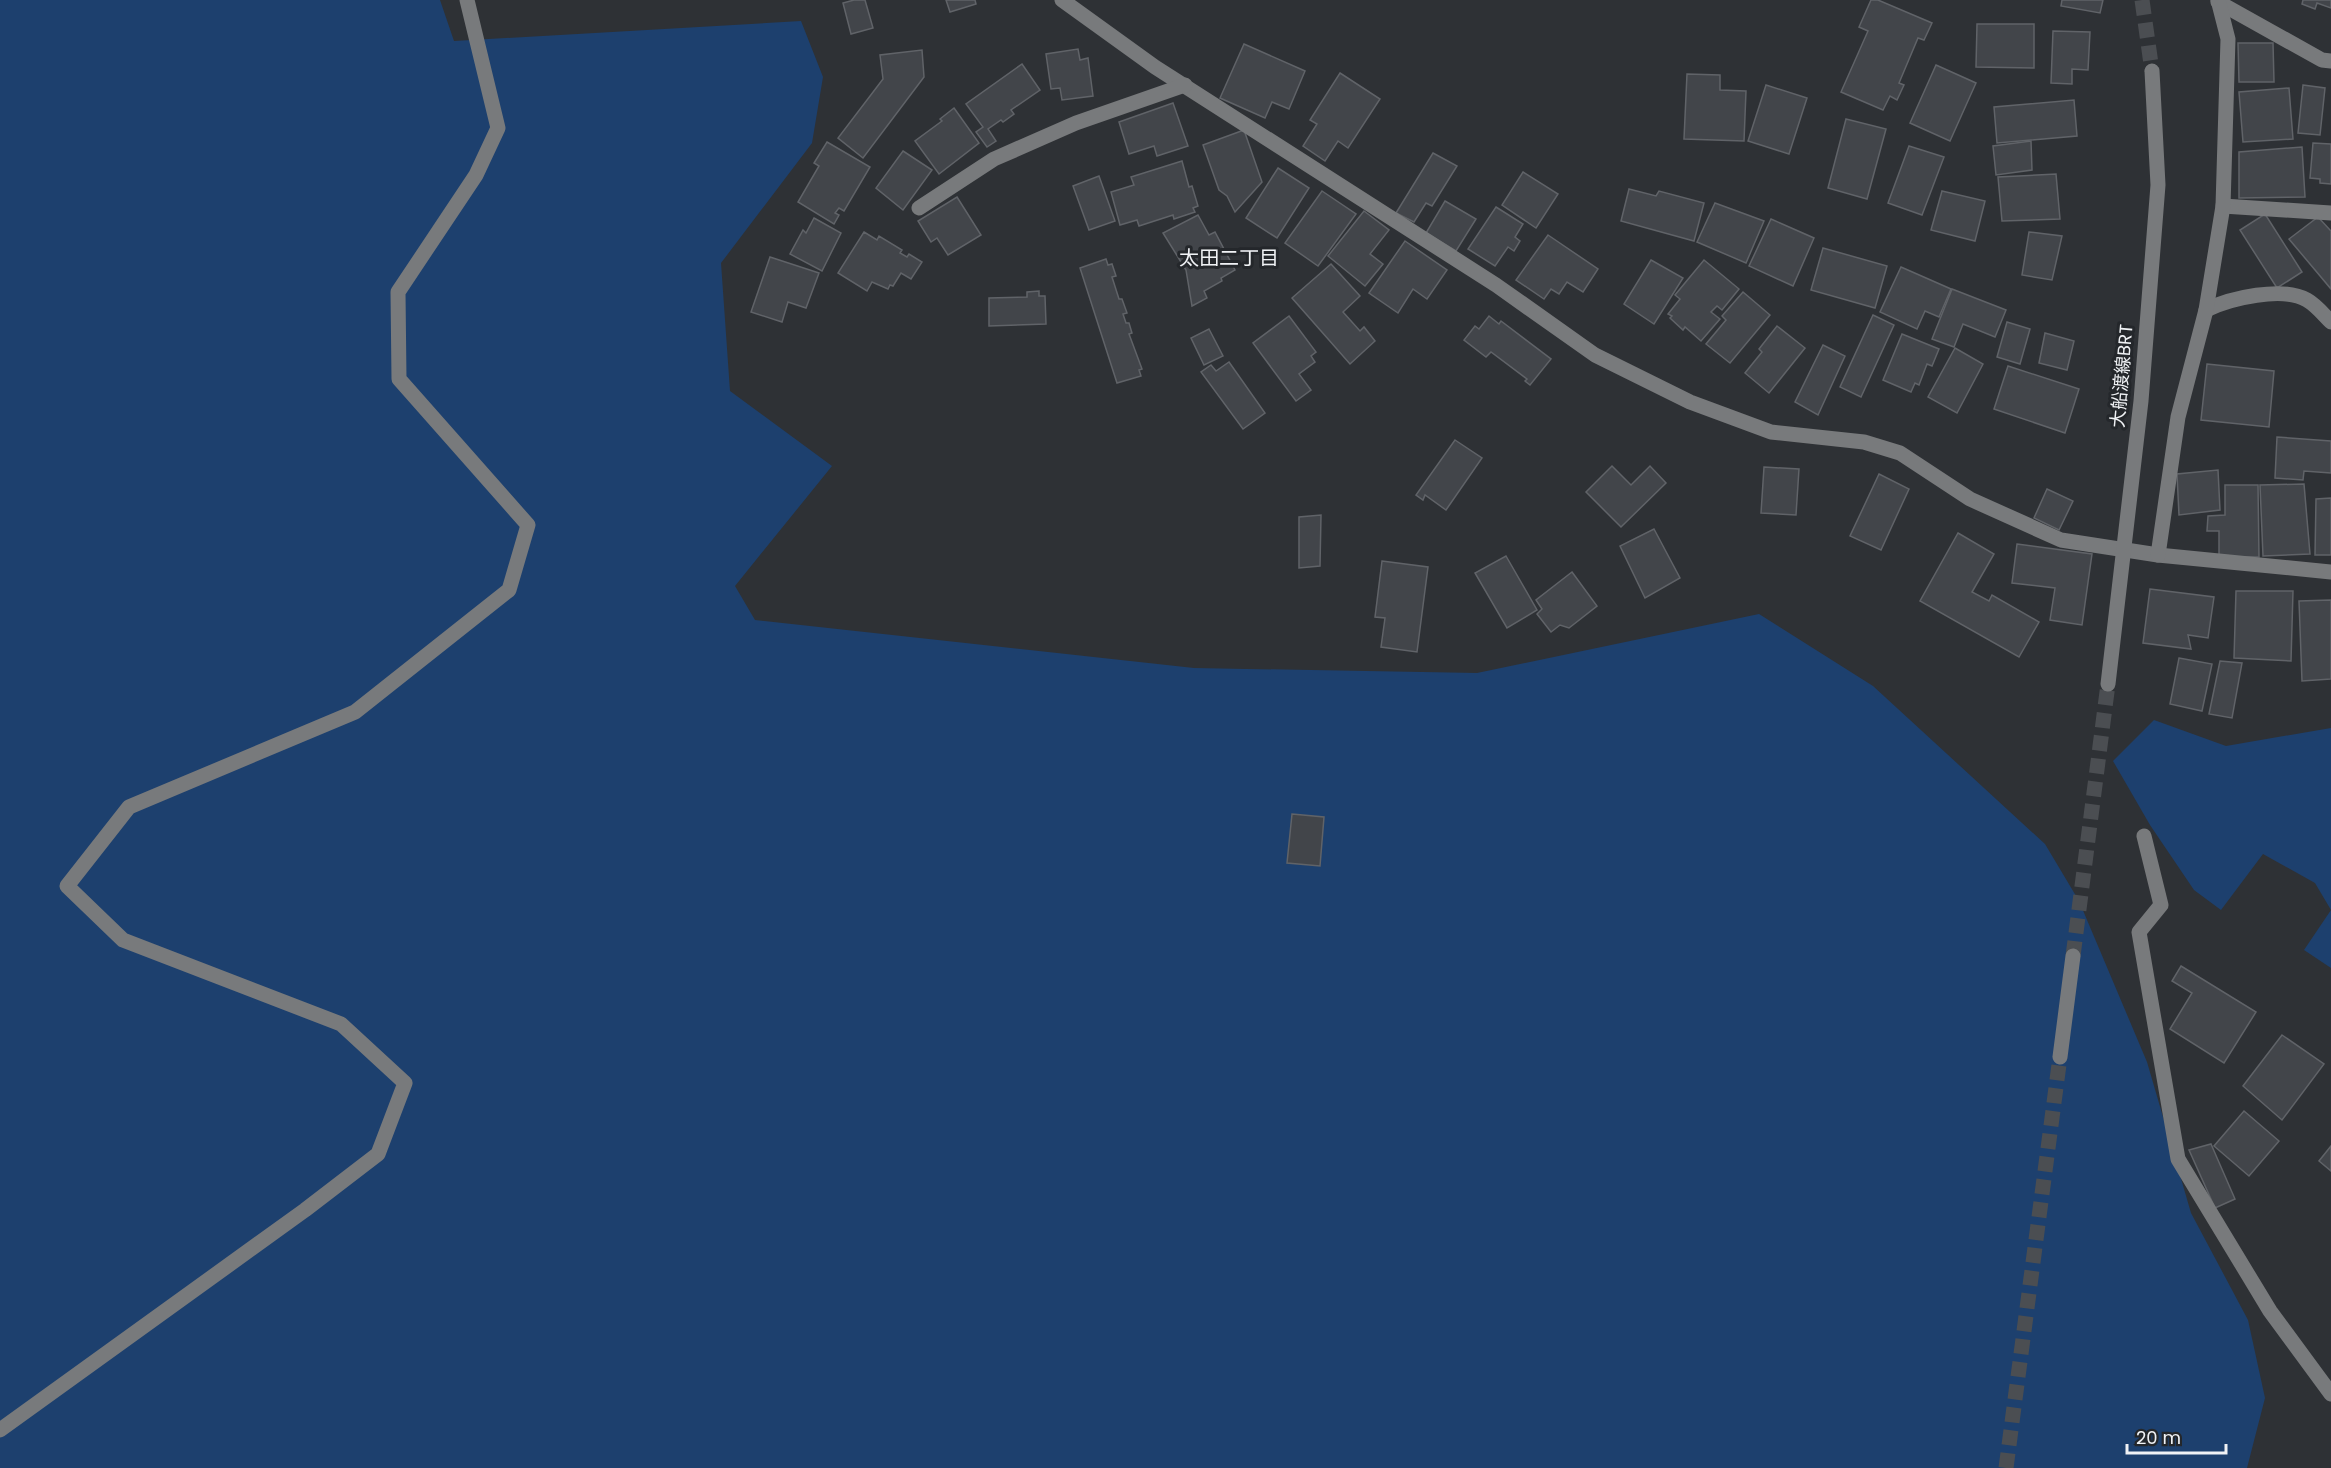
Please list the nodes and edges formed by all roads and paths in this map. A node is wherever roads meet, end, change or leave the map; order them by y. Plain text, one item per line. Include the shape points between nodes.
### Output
1 (468, 0) edge
2 (1062, 0) edge
3 (2219, 1) edge
4 (2331, 61) edge
5 (2152, 71) tunnel mouth
6 (1185, 85) junction
7 (2223, 206) junction
8 (919, 208) dead end
9 (2331, 213) edge
10 (2206, 310) junction
11 (2331, 322) edge
12 (2122, 550) junction
13 (2158, 555) junction
14 (2331, 572) edge
15 (2108, 684) tunnel mouth
16 (2144, 836) dead end
17 (2073, 956) tunnel mouth
18 (2060, 1058) tunnel mouth
19 (2331, 1394) edge
20 (0, 1430) edge

1 - 20 street via 498,128 476,175 398,292 399,379 528,525 509,590 355,712 129,807 67,886 123,940 341,1024 405,1083 378,1154
2 - 6 street
3 - 4 street via 2322,60
3 - 7 street via 2228,39
5 - 12 street, 大船渡線BRT via 2158,185 2140,401
6 - 8 street via 1076,123 994,159
6 - 12 street via 1496,285 1595,356 1690,402 1771,432 1864,442 1900,453 1970,499 2038,531 2061,540
7 - 9 street
7 - 10 street
10 - 11 street via 2223,302 2287,293 2308,300
10 - 13 street via 2178,417
12 - 13 street
12 - 15 street, 大船渡線BRT
13 - 14 street
16 - 19 street via 2161,905 2139,932 2178,1159 2270,1311
17 - 18 street

